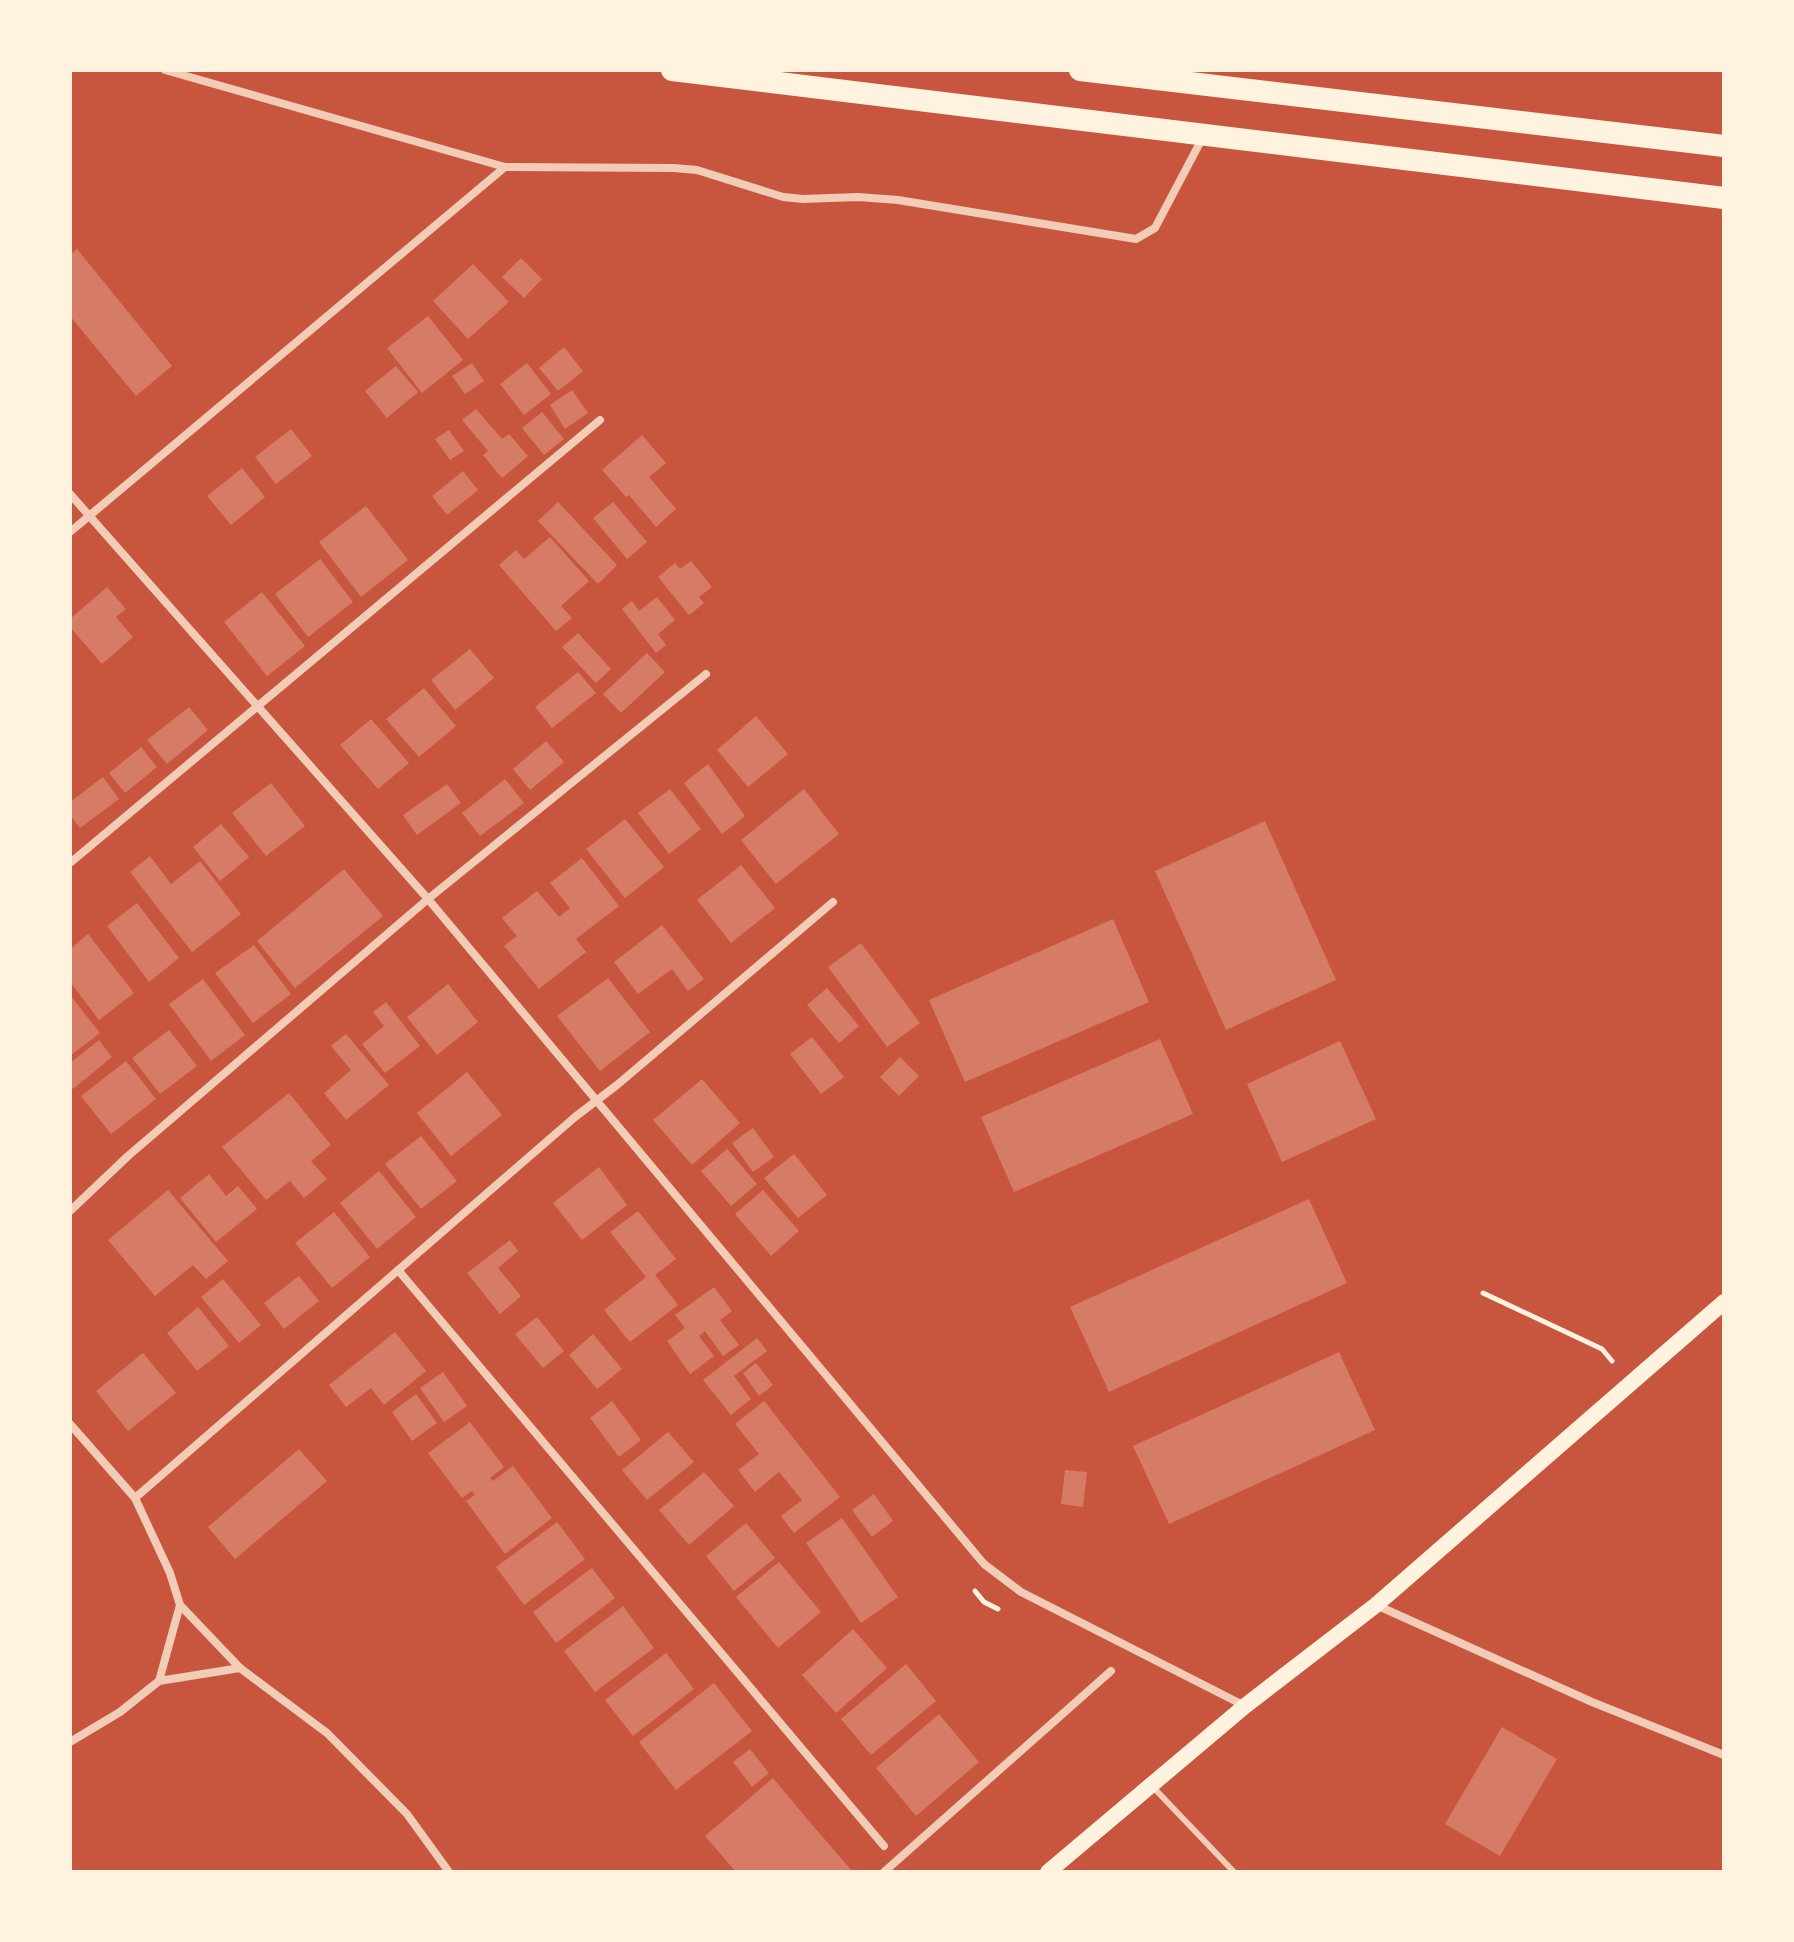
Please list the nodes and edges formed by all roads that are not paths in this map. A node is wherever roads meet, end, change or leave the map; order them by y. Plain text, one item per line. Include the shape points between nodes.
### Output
1 (165, 70) edge
2 (672, 70) edge
3 (1080, 70) edge
4 (1204, 135) junction
5 (1724, 146) edge
6 (505, 167) junction
7 (1724, 198) edge
8 (600, 420) dead end
9 (70, 494) edge
10 (88, 516) junction
11 (70, 532) edge
12 (706, 674) dead end
13 (257, 705) junction
14 (70, 863) edge
15 (428, 899) junction
16 (833, 902) dead end
17 (595, 1101) junction
18 (70, 1211) edge
19 (398, 1270) junction
20 (1724, 1302) edge
21 (70, 1424) edge
22 (135, 1498) junction
23 (180, 1605) junction
24 (1376, 1605) junction
25 (240, 1668) junction
26 (1111, 1671) dead end
27 (159, 1681) junction
28 (1245, 1706) junction
29 (70, 1742) edge
30 (1724, 1755) edge
31 (1151, 1785) junction
32 (884, 1846) dead end
33 (449, 1872) edge
34 (884, 1872) edge
35 (1048, 1872) edge
36 (1234, 1872) edge

1 - 6 street
2 - 4 highway
3 - 5 highway
4 - 6 street via 1155,228 1136,239 898,200 783,197 697,170
4 - 7 highway
6 - 10 street
8 - 13 street
9 - 10 street
10 - 11 street
10 - 13 street
12 - 15 street
13 - 14 street
13 - 15 street
15 - 17 street
15 - 18 street
16 - 17 street
17 - 19 street
17 - 28 street via 984,1564 1021,1592
19 - 22 street
19 - 32 street
20 - 24 main road
21 - 22 street
22 - 23 street
23 - 25 street
23 - 27 street
24 - 28 main road
24 - 30 street
25 - 27 street
25 - 33 street via 327,1733 407,1814
26 - 34 street
27 - 29 street
28 - 31 main road
31 - 35 main road
31 - 36 lane

